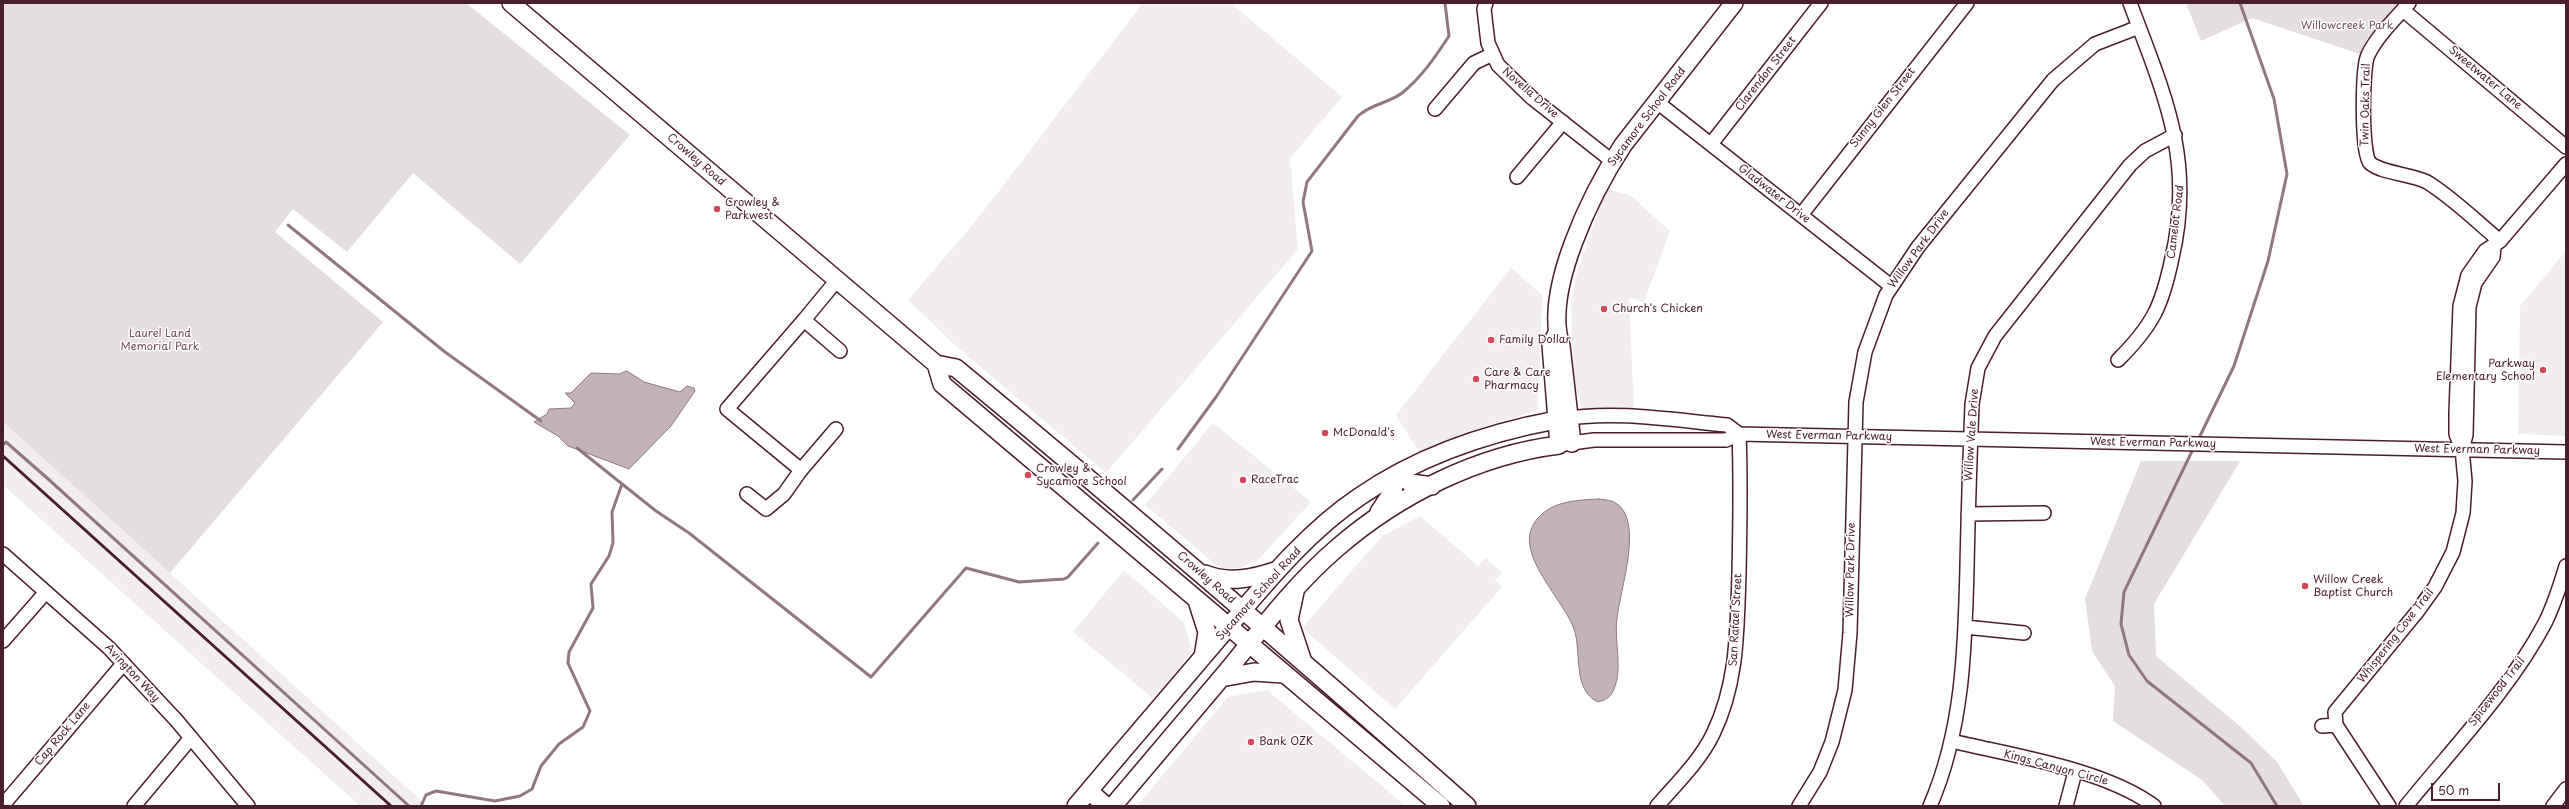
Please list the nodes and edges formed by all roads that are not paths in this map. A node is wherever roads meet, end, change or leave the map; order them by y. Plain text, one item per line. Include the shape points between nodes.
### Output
1 (511, 3) edge
2 (1486, 3) edge
3 (1734, 3) edge
4 (1821, 3) edge
5 (1967, 3) edge
6 (2130, 3) edge
7 (2406, 7) edge
8 (2139, 27) junction
9 (1493, 54) junction
10 (1657, 102) junction
11 (1435, 109) dead end
12 (1563, 122) junction
13 (2175, 135) junction
14 (1711, 144) junction
15 (2566, 147) edge
16 (1612, 161) junction
17 (2566, 164) edge
18 (1517, 177) dead end
19 (1801, 215) junction
20 (2497, 244) junction
21 (837, 280) junction
22 (1891, 286) junction
23 (804, 320) junction
24 (840, 351) dead end
25 (2118, 360) dead end
26 (936, 364) junction
27 (1563, 419) junction
28 (836, 429) dead end
29 (1739, 434) junction
30 (1855, 437) junction
31 (1970, 439) junction
32 (1565, 444) junction
33 (2462, 449) junction
34 (2566, 452) edge
35 (801, 470) junction
36 (1397, 474) junction
37 (1432, 486) junction
38 (747, 494) dead end
39 (2044, 513) dead end
40 (1968, 514) junction
41 (1370, 521) junction
42 (3, 554) edge
43 (2566, 566) edge
44 (1279, 570) junction
45 (1200, 572) junction
46 (1296, 589) junction
47 (46, 592) junction
48 (1197, 602) junction
49 (1244, 610) junction
50 (1228, 627) junction
51 (1264, 627) junction
52 (1965, 627) junction
53 (2024, 633) dead end
54 (3, 641) edge
55 (1249, 645) junction
56 (1202, 657) junction
57 (1302, 660) junction
58 (123, 664) junction
59 (1283, 674) junction
60 (1221, 678) junction
61 (2336, 725) junction
62 (2322, 726) dead end
63 (190, 739) junction
64 (1952, 741) junction
65 (2075, 772) junction
66 (1421, 789) junction
67 (2566, 789) edge
68 (1089, 791) junction
69 (3, 805) edge
70 (134, 806) edge
71 (248, 806) edge
72 (1076, 806) edge
73 (1106, 806) edge
74 (1113, 806) edge
75 (1441, 806) edge
76 (1453, 806) edge
77 (1467, 806) edge
78 (1657, 806) edge
79 (1799, 806) edge
80 (1930, 806) edge
81 (2066, 806) edge
82 (2154, 806) edge
83 (2388, 806) edge
84 (2406, 806) edge
85 (2553, 806) edge

1 - 21 main road, Crowley Road
2 - 9 street, Novella Drive via 1484,9 1488,44
3 - 10 main road, Sycamore School Road
4 - 14 street, Clarendon Street
5 - 19 street, Sunny Glen Street
6 - 8 street, Camelot Road
7 - 15 street, Sweetwater Lane
7 - 20 street, Twin Oaks Trail via 2367,56 2364,149 2368,162 2425,182 2442,193
8 - 13 street, Camelot Road via 2168,106
8 - 22 street, Willow Park Drive via 2095,44 2053,80 1927,235
9 - 11 street via 1474,63
9 - 12 street, Novella Drive via 1498,65 1532,98
10 - 14 street, Gladwater Drive
10 - 16 main road, Sycamore School Road
12 - 16 street, Novella Drive
12 - 18 street
13 - 25 street, Camelot Road via 2181,178 2181,202 2168,278 2153,320
13 - 31 street, Willow Vale Drive via 2145,151 2130,165 1995,336 1978,368
14 - 19 street, Gladwater Drive
16 - 27 main road, Sycamore School Road via 1586,213 1565,268 1560,291 1557,333 1551,345
17 - 20 street, Whispering Cove Trail
19 - 22 street, Gladwater Drive
20 - 33 street, Whispering Cove Trail via 2493,257 2471,293 2464,323 2461,404 2466,435
21 - 23 street
21 - 26 main road, Crowley Road
22 - 30 street, Willow Park Drive via 1862,363 1856,402
23 - 24 street
23 - 35 street via 727,409
26 - 45 main road, Crowley Road via 956,368
26 - 48 main road, Crowley Road via 942,384
27 - 29 street, West Everman Parkway via 1629,416 1727,425
27 - 32 main road, Sycamore School Road
27 - 36 main road, Sycamore School Road via 1472,441 1446,450
28 - 35 street
29 - 30 street, West Everman Parkway
29 - 32 street, West Everman Parkway via 1726,440 1594,440
29 - 78 street, San Rafael Street via 1741,493 1737,636 1731,686 1712,736
30 - 31 street, West Everman Parkway
30 - 79 street, Willow Park Drive via 1850,633 1845,690 1832,742 1817,777
31 - 33 street, West Everman Parkway
31 - 40 street, Willow Vale Drive
32 - 37 main road via 1538,447 1493,460
33 - 34 street, West Everman Parkway
33 - 61 street, Whispering Cove Trail via 2465,481 2463,513 2446,569 2417,612 2335,712
35 - 38 street via 784,494 766,509
36 - 37 main road via 1411,483
36 - 41 main road via 1392,491
36 - 44 main road, Sycamore School Road via 1334,515
37 - 41 main road
39 - 40 street
40 - 52 street, Willow Vale Drive
41 - 46 main road via 1336,549
42 - 47 street, Avington Way
43 - 84 street, Spicewood Trail via 2556,600 2530,648 2503,686
44 - 45 main road via 1257,577 1233,580 1214,578
44 - 49 main road, Sycamore School Road
45 - 49 main road, Crowley Road
46 - 51 main road
46 - 57 main road via 1289,620
47 - 54 street
47 - 58 street, Avington Way via 109,648
48 - 50 main road, Crowley Road
48 - 56 main road via 1207,632
49 - 50 main road, Sycamore School Road
49 - 51 main road, Crowley Road
50 - 55 main road, Crowley Road
50 - 56 main road, Sycamore School Road
51 - 55 main road
51 - 57 main road, Crowley Road
52 - 53 street
52 - 64 street, Willow Vale Drive via 1959,712
55 - 59 main road, Crowley Road
55 - 60 main road
56 - 68 main road, Sycamore School Road
57 - 77 main road, Crowley Road
58 - 63 street, Avington Way via 177,721
58 - 69 street, Cap Rock Lane
59 - 60 main road via 1254,672
59 - 66 main road, Crowley Road
60 - 74 main road
61 - 62 street
61 - 83 street
63 - 70 street
63 - 71 street, Avington Way
64 - 65 street, Kings Canyon Circle
64 - 80 street, Willow Vale Drive
65 - 81 street
65 - 82 street, Kings Canyon Circle via 2124,788
66 - 75 main road, Crowley Road
66 - 76 main road via 1430,789
67 - 85 street
68 - 72 main road, Sycamore School Road
68 - 73 main road

